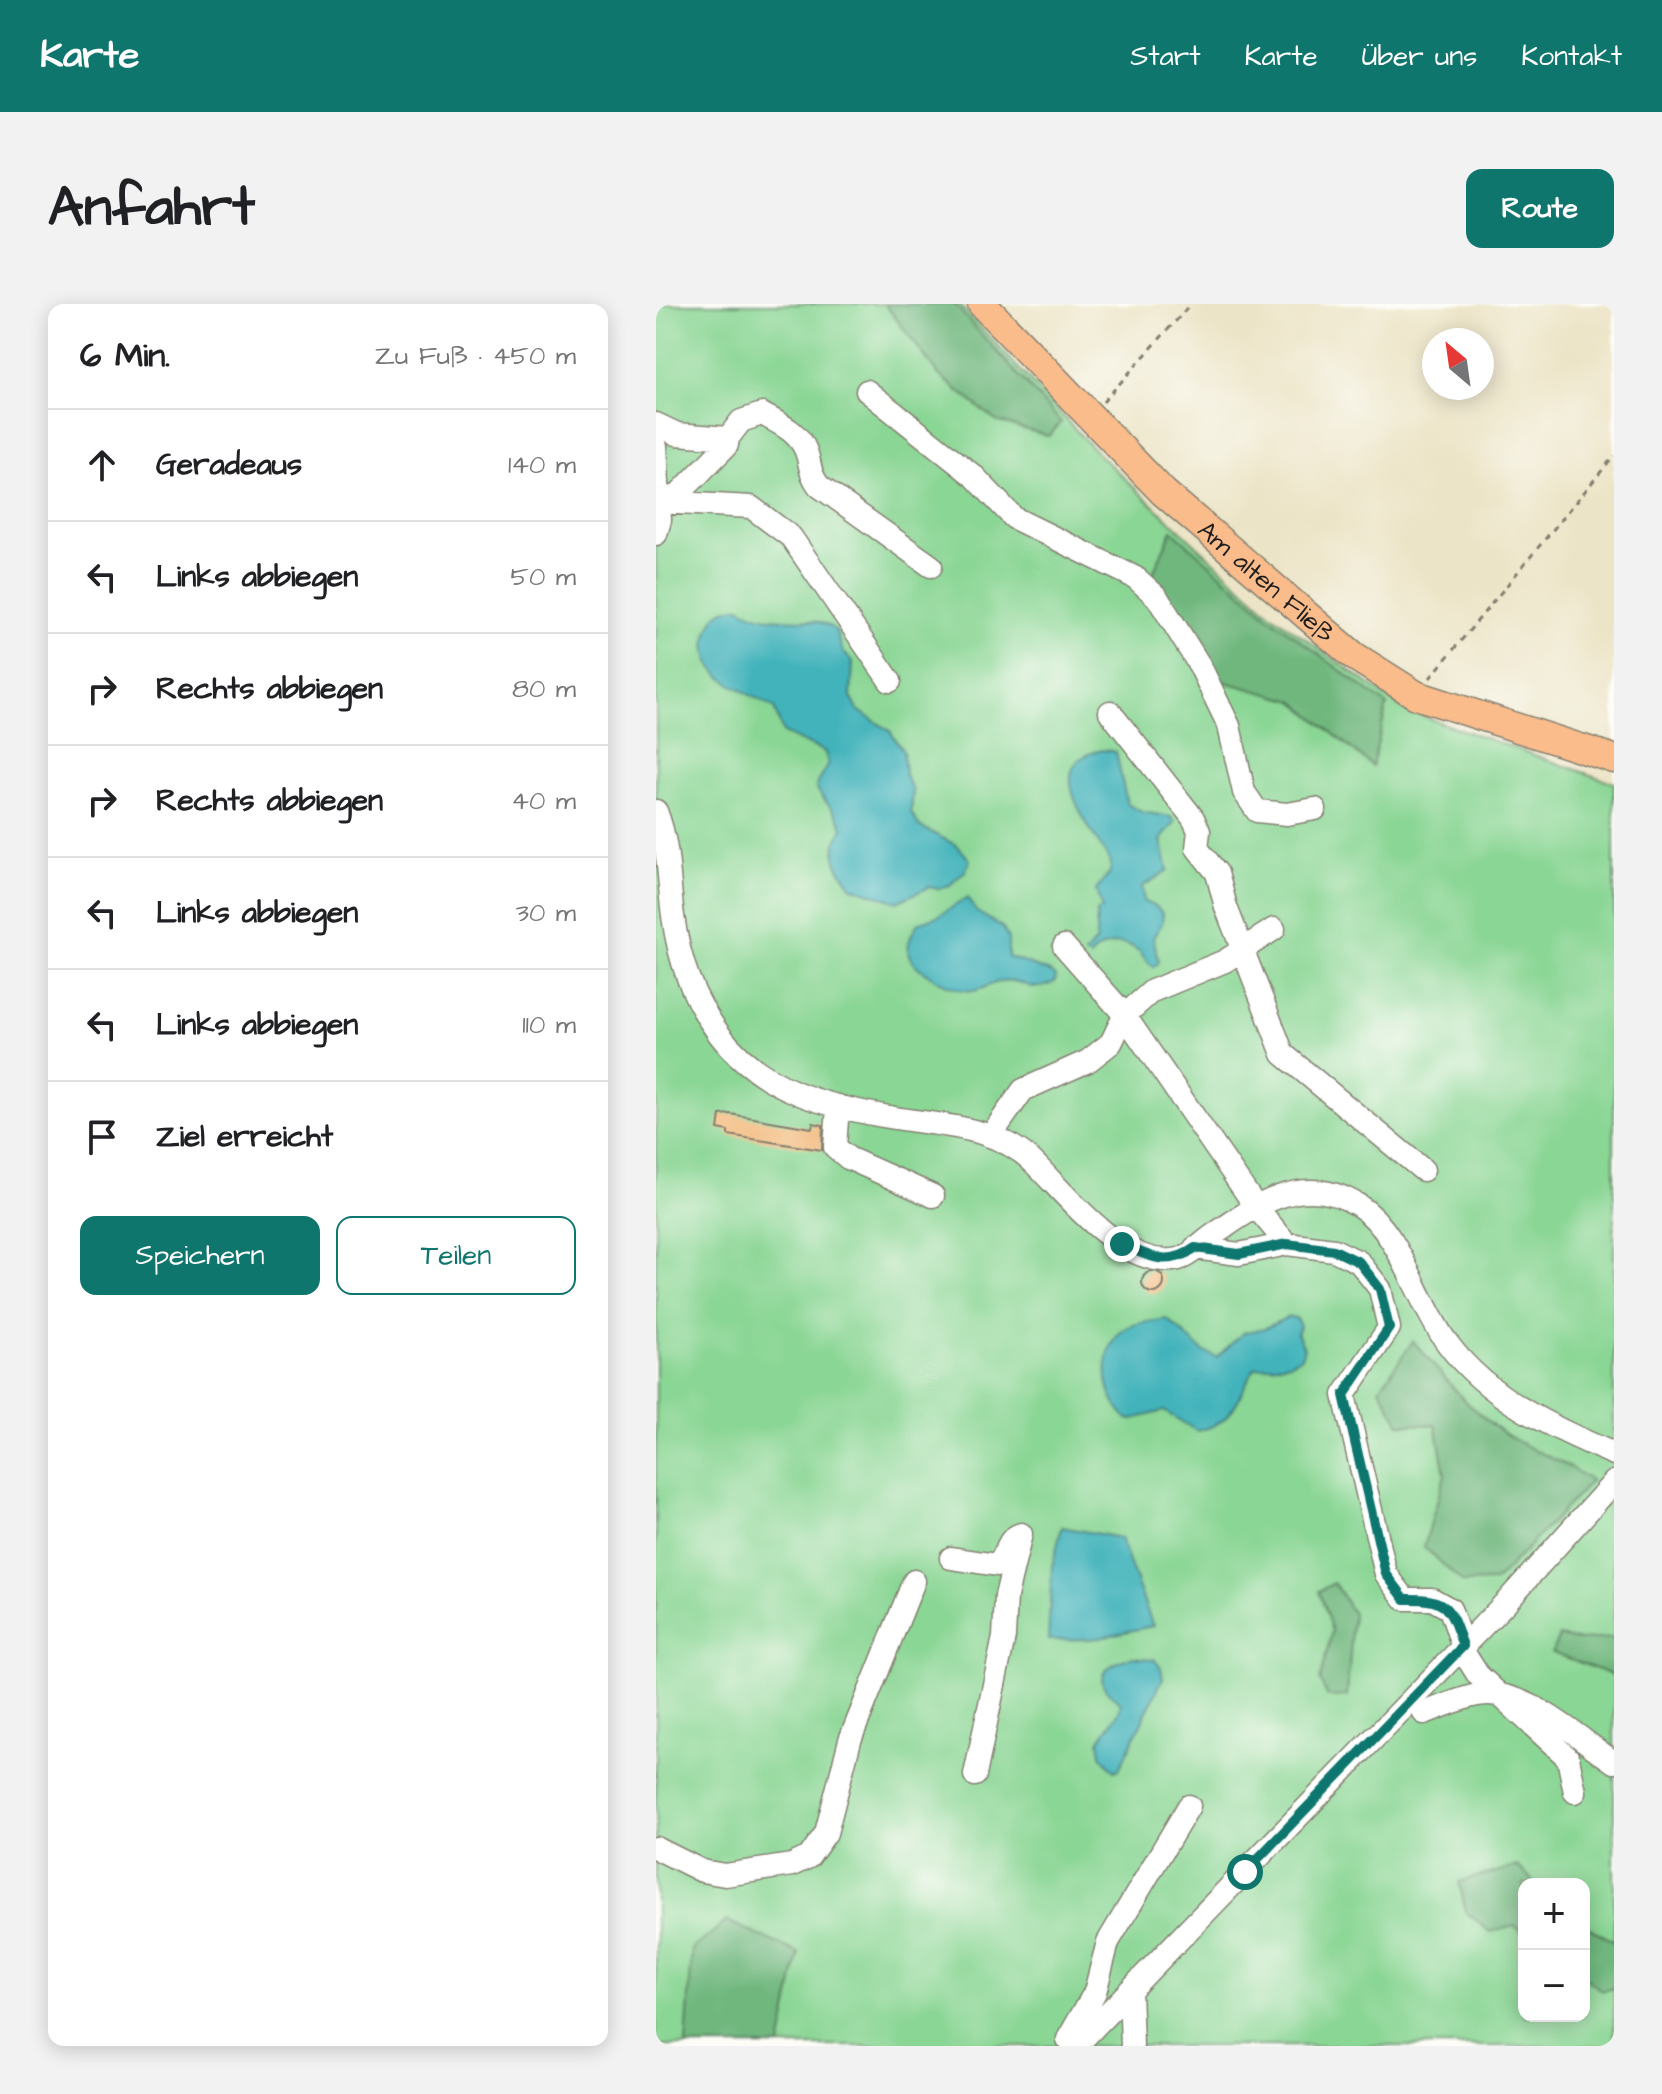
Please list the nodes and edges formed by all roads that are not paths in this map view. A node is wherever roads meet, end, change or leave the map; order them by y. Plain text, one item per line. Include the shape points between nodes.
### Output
1 (982, 304) edge
2 (867, 391) dead end
3 (656, 424) edge
4 (728, 438) junction
5 (656, 446) edge
6 (665, 502) junction
7 (656, 534) edge
8 (931, 566) dead end
9 (890, 681) dead end
10 (1110, 712) dead end
11 (1614, 759) edge
12 (1315, 809) dead end
13 (656, 811) edge
14 (1274, 929) dead end
15 (1064, 946) dead end
16 (1242, 951) junction
17 (1124, 1016) junction
18 (838, 1106) junction
19 (992, 1134) junction
20 (1423, 1170) dead end
21 (933, 1196) dead end
22 (1256, 1207) junction
23 (1287, 1244) junction
24 (1195, 1248) junction
25 (1614, 1454) edge
26 (1614, 1482) edge
27 (951, 1558) dead end
28 (914, 1581) dead end
29 (1463, 1646) junction
30 (1496, 1693) junction
31 (1424, 1713) dead end
32 (1614, 1762) edge
33 (975, 1775) dead end
34 (1575, 1792) dead end
35 (1189, 1806) dead end
36 (656, 1848) edge
37 (1130, 1990) junction
38 (1063, 2046) edge
39 (1076, 2046) edge
40 (1132, 2046) edge

1 - 11 main road, Am alten Fließ via 1163,492 1354,656 1416,695
2 - 12 lane via 975,477 1014,518 1136,578 1157,597 1229,726 1244,792 1257,811 1287,814
3 - 4 lane via 677,434
4 - 6 lane via 727,445
4 - 8 lane via 741,421 762,414 793,431 819,486
5 - 6 lane
6 - 7 lane
6 - 9 lane via 751,507 769,519 791,537
10 - 16 lane via 1193,818 1199,831 1197,848 1217,873
13 - 18 lane via 666,835 684,973 695,999 742,1060 777,1085
14 - 16 lane
15 - 17 lane
16 - 17 lane via 1152,991
16 - 20 lane via 1283,1054
17 - 19 lane via 1111,1043 1088,1061 1023,1090
17 - 22 lane
18 - 19 lane
18 - 21 lane via 835,1147 848,1158
19 - 24 lane via 1031,1160 1071,1205 1122,1244 1153,1259 1181,1259
22 - 23 lane
22 - 24 lane
22 - 25 lane via 1278,1194 1326,1192 1358,1205 1386,1230 1449,1346 1517,1408
23 - 24 lane via 1239,1254
23 - 29 lane via 1347,1256 1359,1262 1380,1289 1389,1328 1344,1395 1347,1410 1386,1574 1405,1599 1432,1599 1450,1609
26 - 29 lane
27 - 33 lane via 997,1565 1007,1544 1021,1534
28 - 36 lane via 850,1740 826,1833 809,1857 792,1865 725,1875 702,1871
29 - 30 lane via 1478,1675
29 - 37 lane
30 - 31 lane
30 - 32 lane via 1521,1699
30 - 34 lane via 1568,1758
35 - 38 lane via 1108,1942 1095,1992
37 - 39 lane
37 - 40 lane

